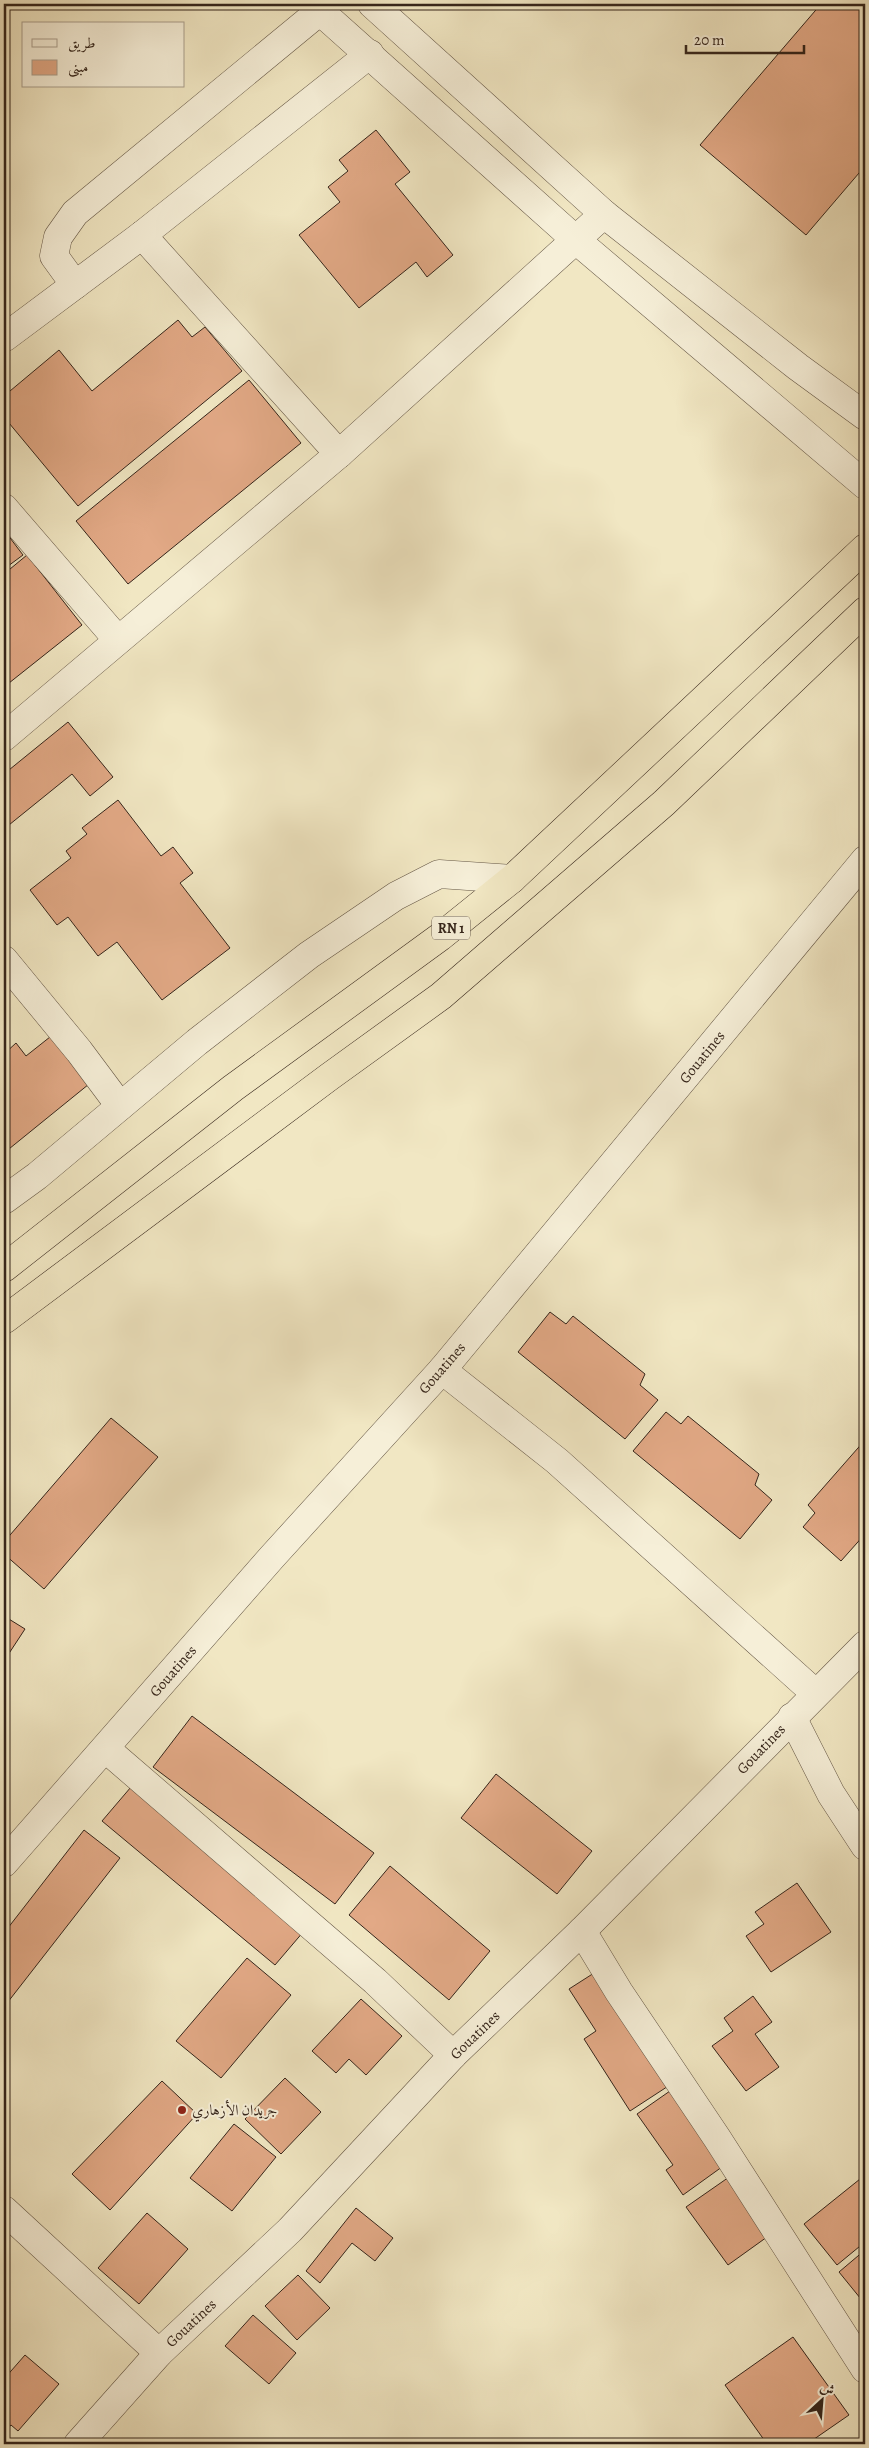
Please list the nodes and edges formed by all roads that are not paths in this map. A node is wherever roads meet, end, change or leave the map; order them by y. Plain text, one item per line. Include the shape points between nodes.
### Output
1 (372, 4) edge
2 (316, 7) edge
3 (370, 54) junction
4 (604, 214) junction
5 (142, 235) junction
6 (576, 240) junction
7 (75, 285) junction
8 (4, 338) edge
9 (865, 416) edge
10 (339, 454) junction
11 (865, 484) edge
12 (4, 508) edge
13 (865, 548) edge
14 (865, 611) edge
15 (118, 640) junction
16 (4, 737) edge
17 (865, 860) edge
18 (512, 879) junction
19 (7, 973) edge
20 (120, 1106) junction
21 (4, 1200) edge
22 (4, 1268) edge
23 (4, 1320) edge
24 (442, 1370) junction
25 (865, 1644) edge
26 (815, 1694) junction
27 (792, 1717) junction
28 (106, 1749) junction
29 (865, 1846) edge
30 (4, 1863) edge
31 (582, 1931) junction
32 (453, 2055) junction
33 (4, 2210) edge
34 (158, 2353) junction
35 (865, 2369) edge
36 (78, 2444) edge

1 - 4 street
2 - 3 street
2 - 7 street via 75,213 58,237 54,256
3 - 5 street
3 - 6 street
4 - 6 street
4 - 9 street
5 - 7 street
5 - 10 street
6 - 10 street
6 - 11 street
7 - 8 street
10 - 15 street
12 - 15 street
13 - 18 highway, RN 1
14 - 23 highway via 664,803 442,996 321,1082
15 - 16 street
17 - 24 street, Gouatines
18 - 20 street via 439,874 396,896 309,955
18 - 22 highway, RN 1 via 233,1088
19 - 20 street via 79,1052
20 - 21 street
24 - 26 street via 557,1461
24 - 28 street, Gouatines via 272,1557
25 - 26 street, Gouatines
26 - 27 street, Gouatines
27 - 29 street, Gouatines via 831,1794
27 - 31 street, Gouatines
28 - 30 street, Gouatines
28 - 32 street via 375,1981
31 - 32 street, Gouatines
31 - 35 street
32 - 34 street, Gouatines via 290,2230
33 - 34 street, Gouatines
34 - 36 street, Gouatines

